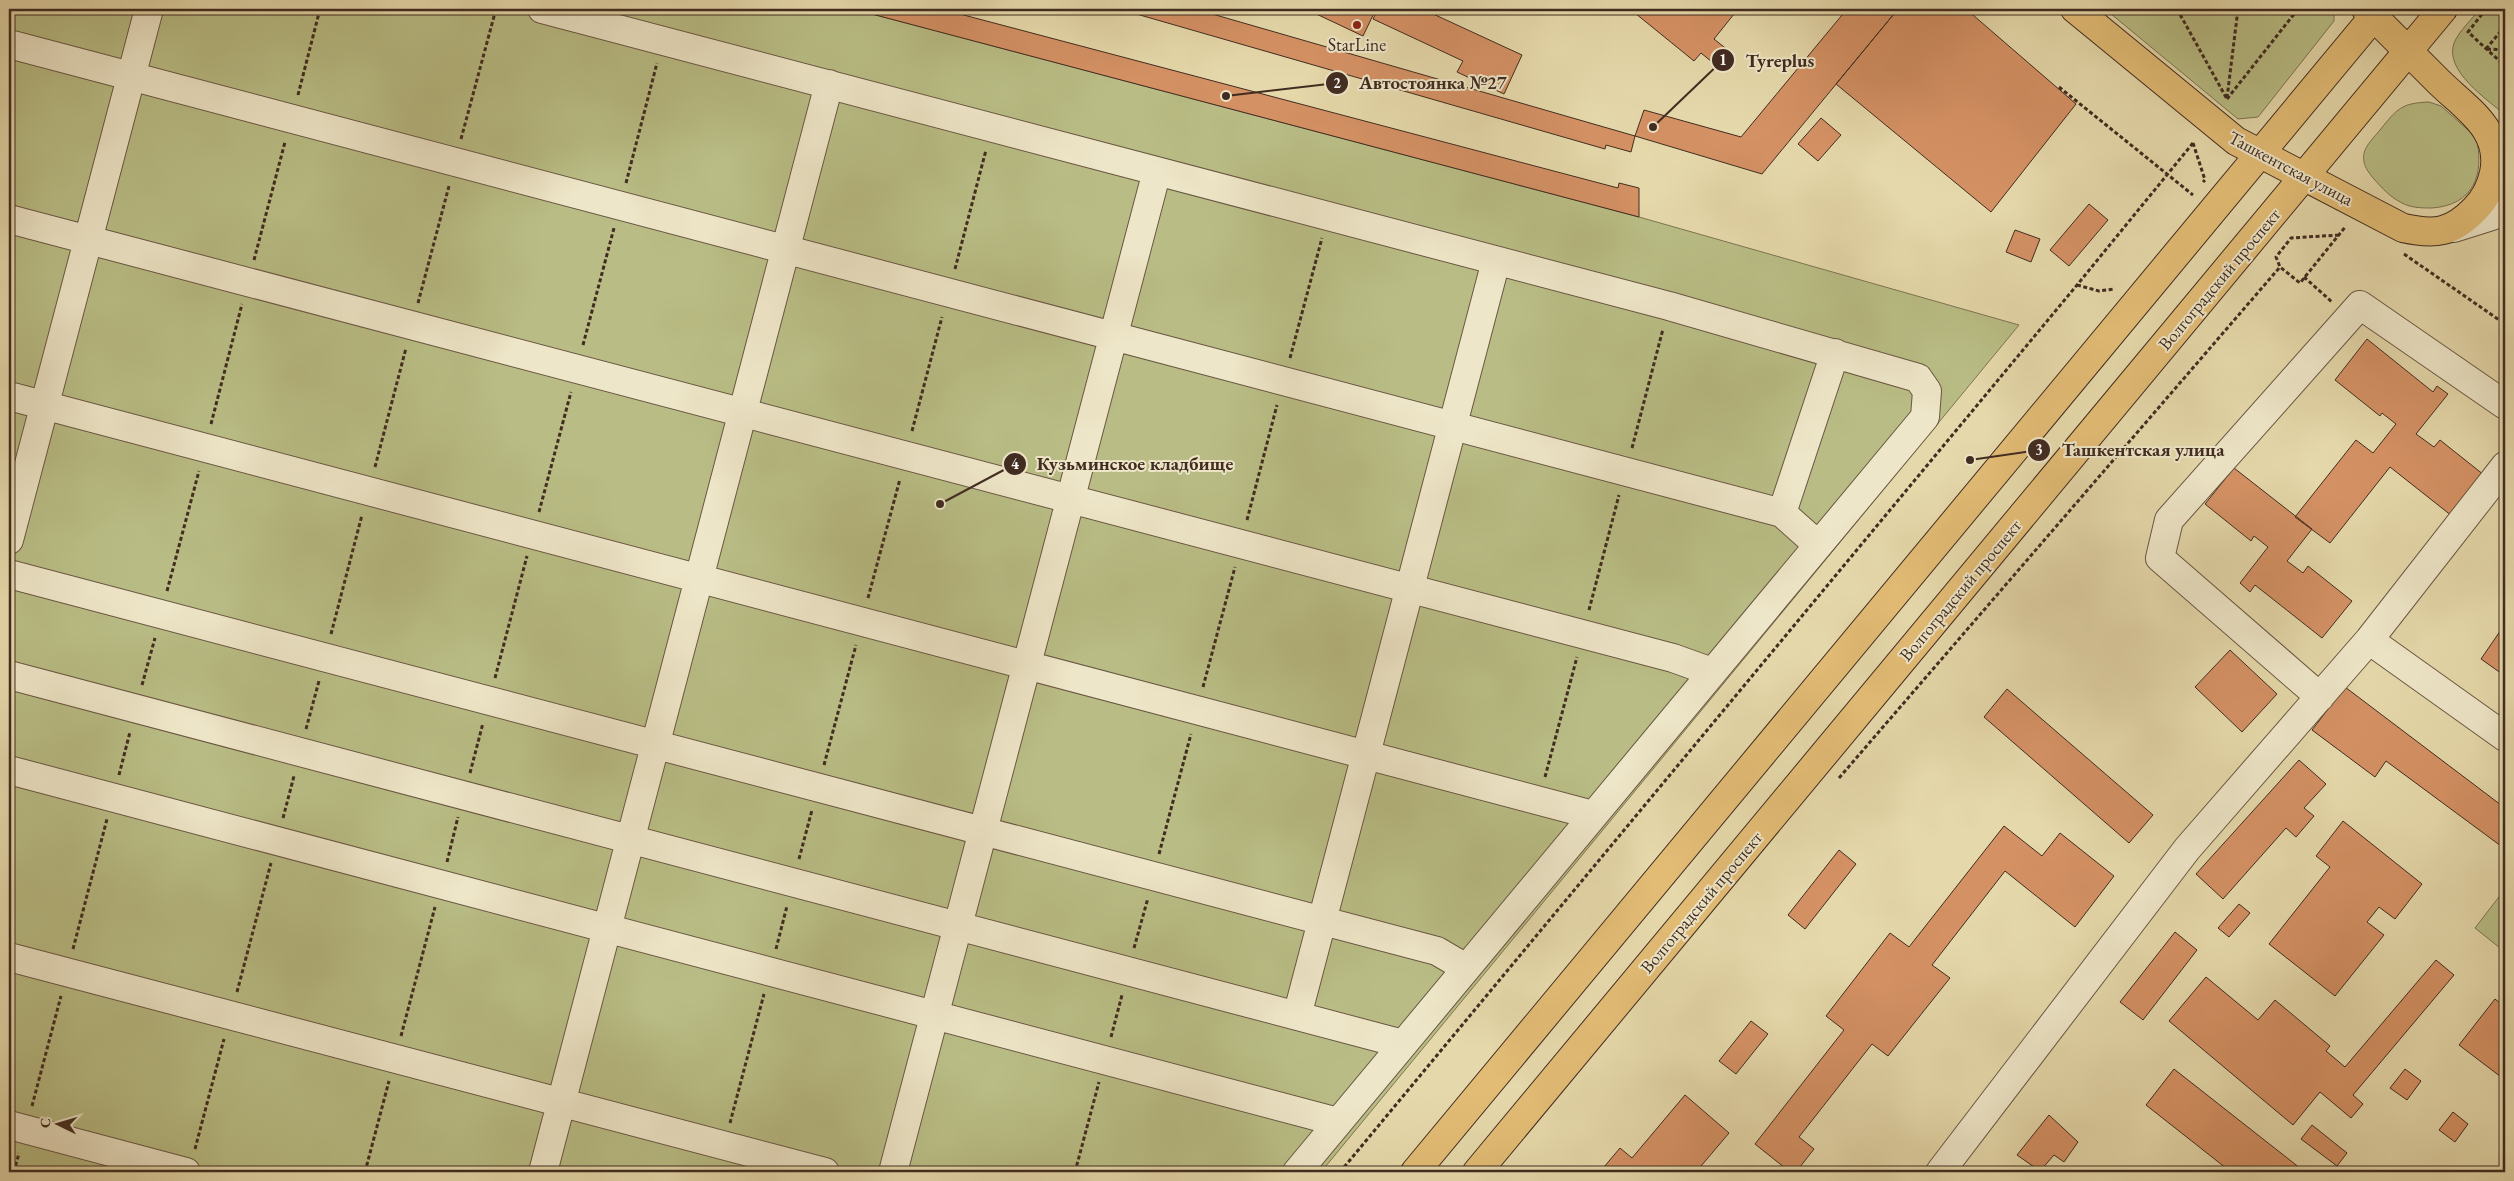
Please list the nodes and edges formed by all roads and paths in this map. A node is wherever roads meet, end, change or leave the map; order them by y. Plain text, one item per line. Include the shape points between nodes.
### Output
1 (149, 9) edge
2 (496, 9) edge
3 (542, 9) edge
4 (2075, 9) edge
5 (2178, 9) edge
6 (2238, 9) edge
7 (2298, 9) edge
8 (2443, 9) edge
9 (2486, 9) edge
10 (2373, 11) edge
11 (2505, 26) edge
12 (663, 41) junction
13 (9, 44) edge
14 (2486, 49) junction
15 (2505, 50) edge
16 (2408, 51) junction
17 (2505, 66) edge
18 (131, 76) junction
19 (829, 84) junction
20 (2059, 87) dead end
21 (2227, 99) junction
22 (2476, 115) junction
23 (992, 128) junction
24 (2505, 141) edge
25 (2260, 154) junction
26 (455, 162) junction
27 (1157, 171) junction
28 (2168, 173) junction
29 (2305, 176) junction
30 (2193, 195) junction
31 (2187, 202) dead end
32 (620, 206) junction
33 (2505, 209) edge
34 (9, 219) edge
35 (2349, 223) dead end
36 (2454, 228) junction
37 (2339, 235) junction
38 (88, 240) junction
39 (786, 249) junction
40 (2398, 250) dead end
41 (1496, 260) junction
42 (2280, 267) junction
43 (2304, 277) junction
44 (2077, 285) junction
45 (2119, 286) dead end
46 (948, 292) junction
47 (1669, 306) junction
48 (2350, 317) junction
49 (2505, 324) edge
50 (412, 325) junction
51 (1114, 336) junction
52 (1836, 354) junction
53 (577, 369) junction
54 (9, 396) edge
55 (44, 405) junction
56 (2505, 405) edge
57 (743, 413) junction
58 (1452, 426) junction
59 (906, 456) junction
60 (2505, 466) edge
61 (1626, 471) junction
62 (369, 491) junction
63 (1071, 499) junction
64 (1782, 512) junction
65 (533, 534) junction
66 (9, 540) edge
67 (1818, 545) junction
68 (9, 574) edge
69 (699, 578) junction
70 (1409, 589) junction
71 (862, 621) junction
72 (1583, 634) junction
73 (2369, 640) junction
74 (325, 658) junction
75 (1027, 665) junction
76 (1712, 672) junction
77 (9, 675) edge
78 (2320, 697) junction
79 (489, 701) junction
80 (2505, 737) edge
81 (655, 745) junction
82 (300, 752) junction
83 (1366, 754) junction
84 (9, 770) edge
85 (1833, 785) dead end
86 (818, 788) junction
87 (464, 796) junction
88 (1539, 800) junction
89 (1593, 815) junction
90 (983, 831) junction
91 (630, 840) junction
92 (277, 841) junction
93 (793, 883) junction
94 (441, 884) junction
95 (1322, 921) junction
96 (958, 926) junction
97 (607, 928) junction
98 (9, 957) edge
99 (1466, 968) junction
100 (770, 971) junction
101 (935, 1014) junction
102 (231, 1015) junction
103 (1296, 1016) junction
104 (1403, 1044) junction
105 (395, 1059) junction
106 (561, 1102) junction
107 (1338, 1122) junction
108 (9, 1126) edge
109 (724, 1146) junction
110 (190, 1163) edge
111 (365, 1172) edge
112 (542, 1172) edge
113 (825, 1172) edge
114 (894, 1172) edge
115 (1297, 1172) edge
116 (1340, 1172) edge
117 (1415, 1172) edge
118 (1477, 1172) edge
119 (1940, 1172) edge

1 - 18 street
2 - 26 path
3 - 12 street
4 - 25 main road, Ташкентская улица via 2223,132
5 - 21 path
6 - 21 path
7 - 21 path
8 - 16 main road, Волгоградский проспект
9 - 14 path via 2468,32
10 - 16 main road
10 - 25 main road
11 - 14 path
12 - 19 street
12 - 32 path
13 - 18 street
14 - 15 path
14 - 17 path
16 - 22 main road
16 - 29 main road, Волгоградский проспект
18 - 26 street
18 - 38 street
19 - 23 street
19 - 39 street
20 - 28 path
22 - 24 street
22 - 36 main road via 2493,141 2496,166 2488,192
23 - 27 street
23 - 46 path
25 - 29 main road, Ташкентская улица
25 - 117 main road
26 - 32 street
26 - 50 path
27 - 41 street
27 - 51 street
28 - 30 path
28 - 30 path via 2192,143 2205,180
28 - 44 path
29 - 36 main road, Ташкентская улица via 2403,228 2421,232
29 - 118 main road, Волгоградский проспект
30 - 31 path
32 - 39 street
32 - 53 path
33 - 36 street, Ташкентская улица
34 - 38 street
35 - 37 path
37 - 42 path via 2291,238 2276,257
37 - 43 path
38 - 50 street
38 - 55 street
39 - 46 street
39 - 57 street
40 - 49 path
41 - 47 street
41 - 58 street
42 - 43 path via 2300,283
42 - 85 path
43 - 48 path
44 - 45 path via 2106,292
44 - 116 path
46 - 51 street
46 - 59 path
47 - 52 street
47 - 61 path
48 - 56 street via 2360,305
48 - 78 street via 2169,520 2160,558
50 - 53 street
50 - 62 path
51 - 58 street
51 - 63 street
52 - 64 street
52 - 67 street via 1918,378 1927,391 1925,417
53 - 57 street
53 - 65 path
54 - 55 street
55 - 62 street
55 - 66 street
57 - 59 street
57 - 69 street
58 - 61 street
58 - 70 street
59 - 63 street
59 - 71 path
60 - 73 street
61 - 64 street
61 - 72 path
62 - 65 street
62 - 74 path
63 - 70 street
63 - 75 street
64 - 67 street
65 - 69 street
65 - 79 path
67 - 76 street
68 - 74 street
69 - 71 street
69 - 81 street
70 - 72 street
70 - 83 street
71 - 75 street
71 - 86 path
72 - 76 street
72 - 88 path
73 - 78 street
73 - 80 street
74 - 79 street
74 - 82 path
75 - 83 street
75 - 90 street
76 - 89 street
77 - 82 street
78 - 119 street via 2187,849
79 - 81 street
79 - 87 path
81 - 86 street
81 - 91 street
82 - 87 street
82 - 92 path
83 - 88 street
83 - 95 street
84 - 92 street
86 - 90 street
86 - 93 path
87 - 91 street
87 - 94 path
88 - 89 street
89 - 99 street
90 - 95 street
90 - 96 street
91 - 93 street
91 - 97 street
92 - 94 street
92 - 102 path
93 - 96 street
93 - 100 path
94 - 97 street
94 - 105 path
95 - 99 street via 1437,951
95 - 103 street
96 - 101 street
96 - 103 street
97 - 100 street
97 - 106 street
98 - 102 street
99 - 104 street
100 - 101 street
100 - 109 path
101 - 107 street
101 - 114 street
102 - 105 street
102 - 110 path
103 - 104 street
104 - 107 street
105 - 106 street
105 - 111 path
106 - 109 street
106 - 112 street
107 - 115 street
108 - 110 street
109 - 113 street

